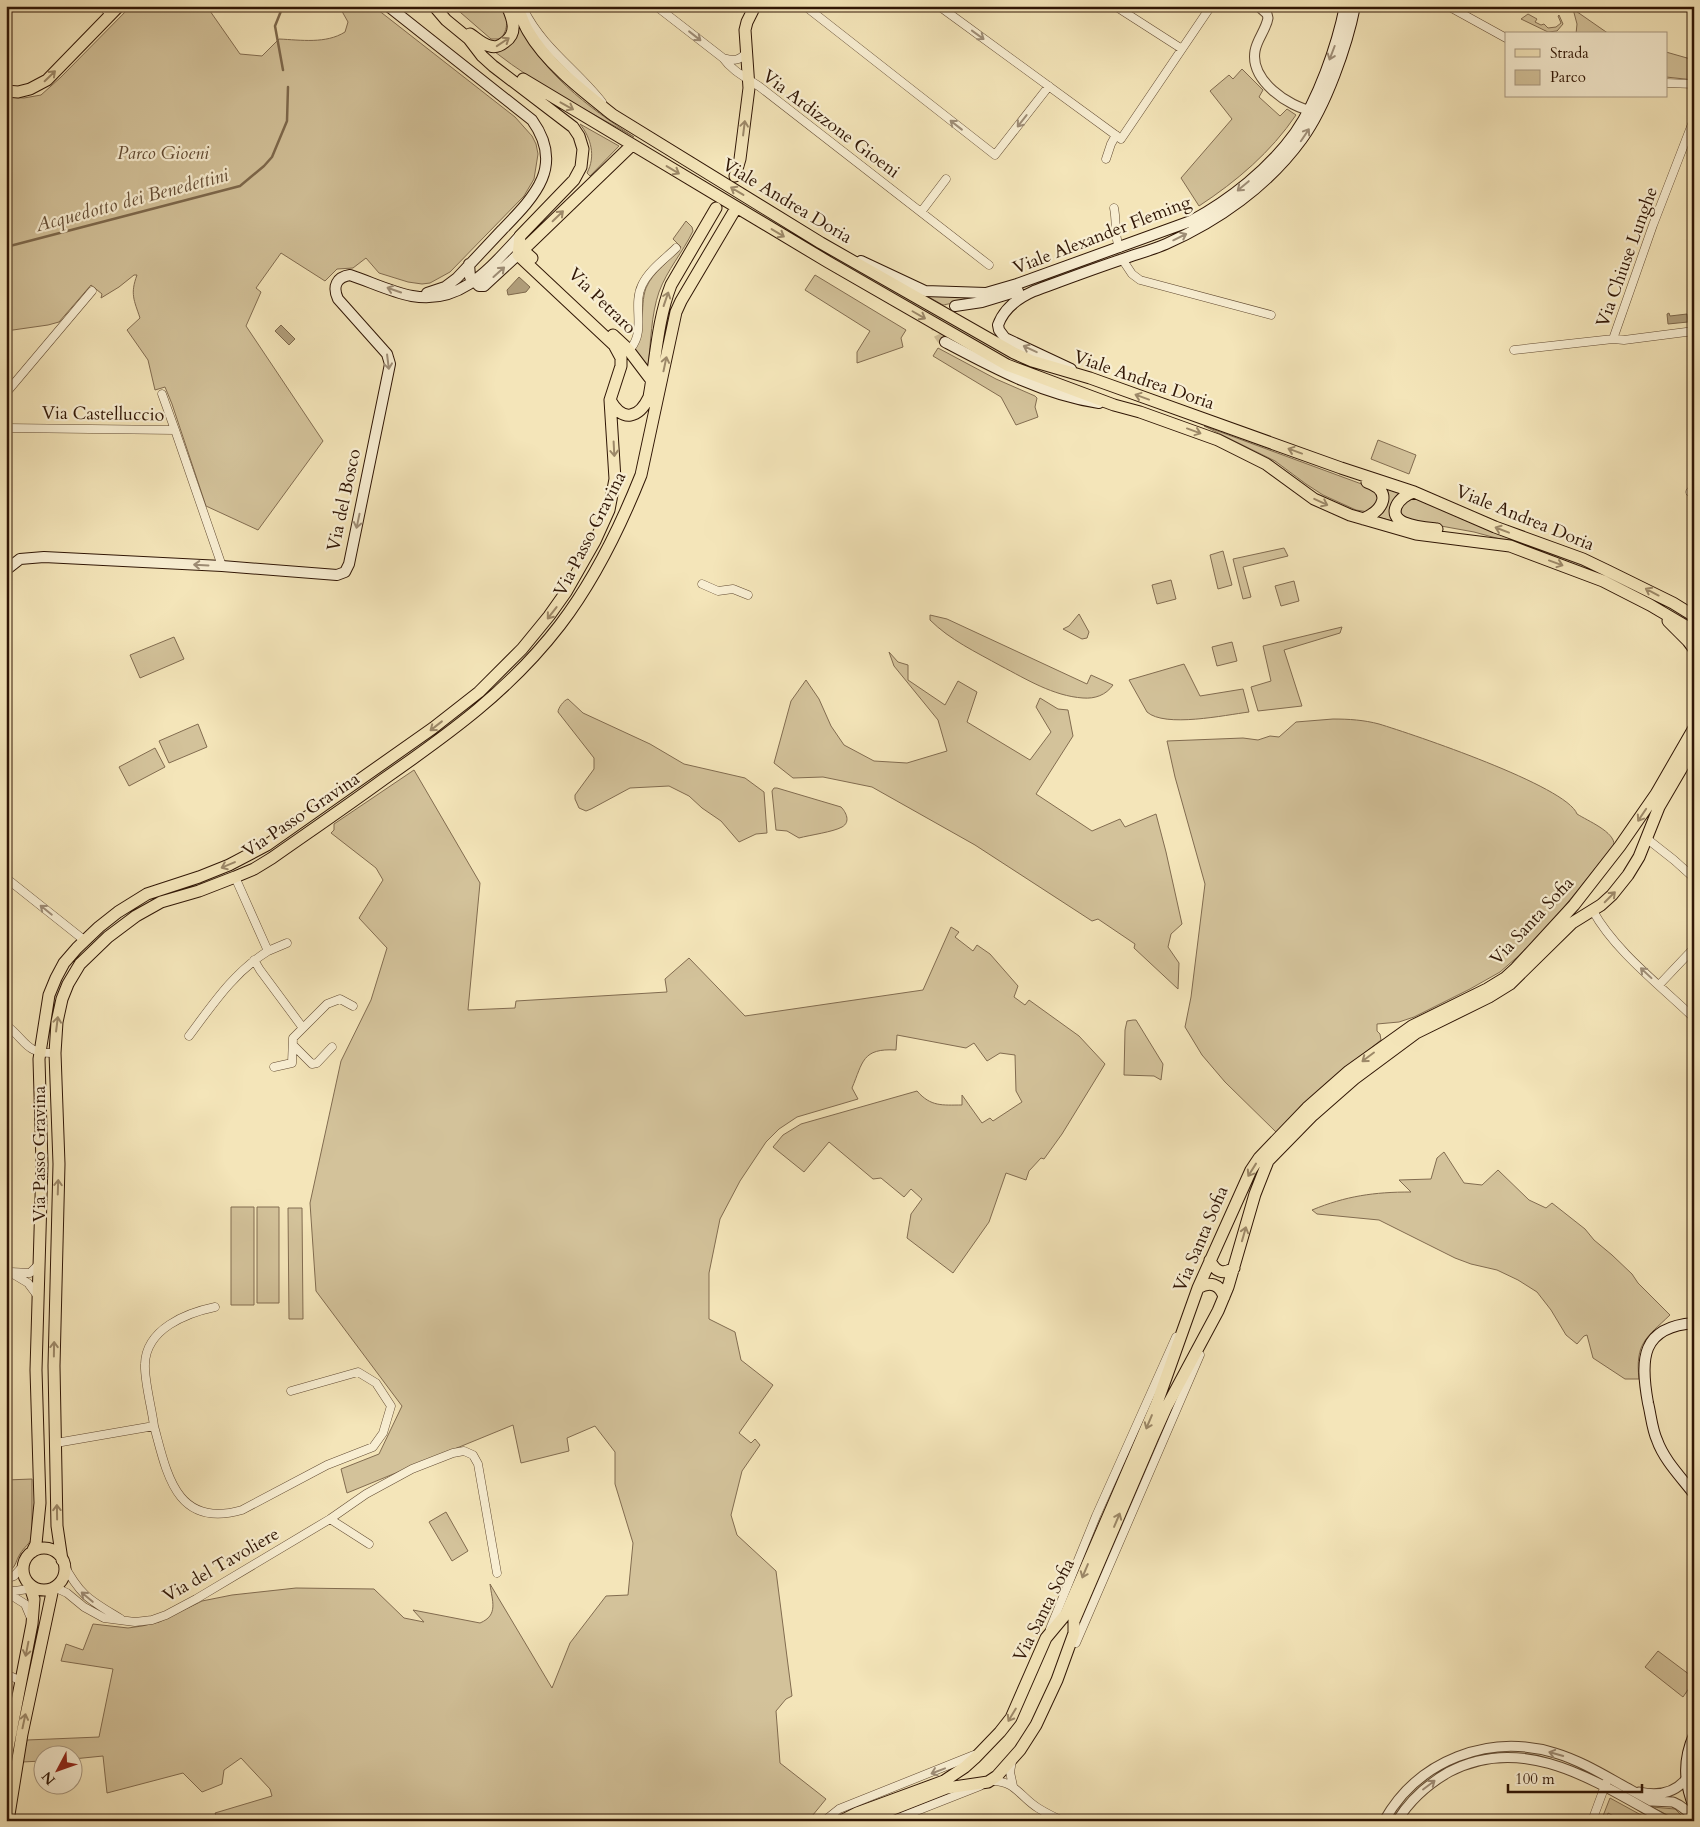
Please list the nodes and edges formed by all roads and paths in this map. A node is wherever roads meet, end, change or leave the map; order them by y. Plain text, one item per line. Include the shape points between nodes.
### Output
1 (102, 6) edge
2 (388, 6) edge
3 (428, 6) edge
4 (434, 6) edge
5 (507, 6) edge
6 (517, 6) edge
7 (522, 6) edge
8 (656, 6) edge
9 (755, 6) edge
10 (805, 6) edge
11 (939, 6) edge
12 (1116, 6) edge
13 (1211, 6) edge
14 (1258, 6) edge
15 (1345, 6) edge
16 (1355, 6) edge
17 (1448, 6) edge
18 (115, 10) edge
19 (1128, 10) edge
20 (446, 20) junction
21 (1505, 37) edge
22 (469, 39) junction
23 (1182, 49) junction
24 (746, 53) junction
25 (723, 58) junction
26 (749, 80) junction
27 (1668, 83) edge
28 (1694, 84) edge
29 (1049, 86) junction
30 (6, 91) edge
31 (1310, 111) junction
32 (613, 115) junction
33 (1694, 119) edge
34 (1119, 137) junction
35 (632, 144) junction
36 (1106, 159) dead end
37 (735, 176) dead end
38 (946, 179) dead end
39 (716, 208) dead end
40 (736, 208) junction
41 (1114, 208) dead end
42 (921, 212) junction
43 (1176, 227) junction
44 (520, 236) junction
45 (824, 244) junction
46 (676, 248) dead end
47 (1119, 248) junction
48 (519, 252) junction
49 (503, 254) junction
50 (1122, 259) junction
51 (470, 264) junction
52 (989, 265) dead end
53 (473, 282) junction
54 (92, 291) dead end
55 (412, 296) junction
56 (955, 306) tunnel mouth
57 (1271, 315) dead end
58 (1694, 331) edge
59 (1613, 339) junction
60 (945, 342) tunnel mouth
61 (623, 350) junction
62 (1514, 350) dead end
63 (1090, 378) junction
64 (652, 381) junction
65 (6, 393) edge
66 (162, 394) dead end
67 (610, 400) junction
68 (1114, 405) junction
69 (6, 428) edge
70 (650, 429) junction
71 (175, 430) junction
72 (1341, 468) junction
73 (1414, 492) junction
74 (1363, 519) junction
75 (1510, 546) junction
76 (6, 559) edge
77 (20, 559) junction
78 (222, 566) junction
79 (6, 570) edge
80 (702, 584) dead end
81 (748, 595) dead end
82 (1650, 605) junction
83 (1694, 616) edge
84 (1694, 631) edge
85 (1694, 649) edge
86 (1694, 728) edge
87 (1694, 747) edge
88 (1646, 838) junction
89 (235, 877) junction
90 (6, 878) edge
91 (1694, 878) edge
92 (1593, 911) junction
93 (84, 940) junction
94 (287, 943) dead end
95 (1694, 948) edge
96 (268, 950) junction
97 (254, 960) junction
98 (1659, 985) junction
99 (353, 1006) dead end
100 (1694, 1018) edge
101 (6, 1025) edge
102 (303, 1028) junction
103 (189, 1036) dead end
104 (293, 1045) junction
105 (332, 1047) dead end
106 (40, 1053) junction
107 (55, 1053) junction
108 (274, 1067) dead end
109 (1210, 1260) junction
110 (39, 1264) junction
111 (1234, 1268) junction
112 (7, 1271) edge
113 (1198, 1288) junction
114 (38, 1297) junction
115 (1224, 1297) junction
116 (215, 1307) dead end
117 (1189, 1310) junction
118 (1218, 1311) junction
119 (1694, 1323) edge
120 (291, 1391) dead end
121 (154, 1426) junction
122 (56, 1444) junction
123 (1694, 1494) edge
124 (330, 1519) junction
125 (369, 1544) dead end
126 (32, 1552) junction
127 (63, 1562) junction
128 (23, 1566) junction
129 (497, 1573) dead end
130 (6, 1579) edge
131 (31, 1587) junction
132 (53, 1588) junction
133 (6, 1591) edge
134 (123, 1620) junction
135 (1060, 1622) junction
136 (32, 1624) junction
137 (1073, 1628) junction
138 (1046, 1638) junction
139 (6, 1674) edge
140 (1057, 1680) junction
141 (21, 1681) junction
142 (1694, 1735) edge
143 (982, 1751) junction
144 (6, 1758) edge
145 (1012, 1760) junction
146 (965, 1767) junction
147 (1608, 1777) junction
148 (1686, 1779) junction
149 (988, 1782) junction
150 (971, 1784) junction
151 (1013, 1786) junction
152 (1605, 1787) junction
153 (1631, 1790) junction
154 (1694, 1807) edge
155 (1694, 1816) edge
156 (8, 1821) edge
157 (824, 1821) edge
158 (841, 1821) edge
159 (863, 1821) edge
160 (891, 1821) edge
161 (1063, 1821) edge
162 (1384, 1821) edge
163 (1396, 1821) edge
164 (1592, 1821) edge
165 (1667, 1821) edge

1 - 18 street
2 - 51 main road via 532,120 542,135 545,168 530,202
3 - 20 main road
4 - 20 main road
20 -> 5 main road via 483,44 497,47 508,40 514,26
6 - 32 main road via 527,30 541,50
7 - 32 street via 540,36 587,83
8 -> 25 street, Via Ardizzone Gioeni
9 - 24 main road via 745,30
29 -> 10 street via 995,155
11 -> 29 street
12 - 19 street
13 - 23 street
14 - 31 street via 1268,18 1255,52 1260,74 1276,92
15 -> 31 main road, Viale Alexander Fleming via 1335,46
16 - 31 main road, Viale Alexander Fleming via 1343,51
17 - 21 street
30 -> 18 main road via 18,92 40,85
19 - 23 street
20 - 22 main road
22 -> 35 main road, Viale Andrea Doria via 542,92
22 - 44 main road, Via del Bosco via 493,66 573,127 583,150 581,167 574,180
23 - 34 street
24 - 25 street via 734,61
24 - 26 main road
25 - 26 street, Via Ardizzone Gioeni
37 -> 26 main road
26 - 42 street, Via Ardizzone Gioeni
27 - 28 street
29 - 34 street
31 -> 43 main road, Viale Alexander Fleming via 1291,138 1238,190 1207,212
50 -> 31 main road, Viale Alexander Fleming via 1165,244 1234,206 1303,138
45 -> 32 main road, Viale Andrea Doria
33 - 59 street, Via Chiuse Lunghe
34 - 36 street via 1111,144
35 -> 40 main road, Viale Andrea Doria
48 -> 35 main road
38 - 42 street
64 -> 39 main road via 666,297
40 -> 68 main road, Viale Andrea Doria via 999,360
70 -> 40 main road, Via Passo Gravina via 676,312
41 - 47 street
42 - 52 street, Via Ardizzone Gioeni
43 - 47 main road, Viale Alexander Fleming
43 - 56 main road via 1152,242 1018,291
44 - 48 main road
44 - 49 main road, Via del Bosco
45 - 47 main road, Viale Alexander Fleming via 917,289 954,293 998,290
45 - 63 main road, Viale Andrea Doria via 1014,354
46 - 61 street via 642,284 637,340 631,348
48 - 49 main road
53 -> 48 main road via 484,286
48 - 61 main road, Via Petraro
49 - 53 main road, Via del Bosco
50 - 57 street via 1140,280
63 -> 50 main road, Viale Alexander Fleming via 1005,338 998,325 1005,312 1022,297
51 - 53 main road
51 - 55 main road via 445,287
53 - 55 main road, Via del Bosco via 449,295
54 - 65 street
55 -> 78 main road, Via del Bosco via 350,275 338,280 334,288 338,299 387,354 390,364 349,564 344,572 337,575
58 - 59 street
59 - 62 street, Via Chiuse Lunghe
60 - 68 main road via 1013,378 1086,401
61 - 64 main road, Via Petraro
61 - 67 main road
72 -> 63 main road, Viale Andrea Doria
64 - 67 main road via 644,407 635,415 623,414
64 - 70 main road
66 - 71 street
67 -> 93 main road, Via Passo Gravina via 615,479 609,510 566,592 509,663 479,692 433,728 267,845 229,865 138,898
68 -> 74 main road, Viale Andrea Doria via 1226,444 1266,464 1314,499
69 - 71 street, Via Castelluccio
70 - 89 main road, Via Passo Gravina via 641,475 617,529 578,599 531,659 504,687 443,738 272,858
71 - 78 street, Via Castelluccio
72 - 73 main road, Viale Andrea Doria
72 - 74 main road via 1376,485 1382,492 1380,508
73 - 75 main road via 1400,498 1396,504 1396,514 1402,522 1474,535
83 -> 73 main road, Viale Andrea Doria via 1600,567
74 - 75 main road, Viale Andrea Doria via 1416,534
75 -> 82 main road, Viale Andrea Doria via 1596,578
76 - 77 main road, Via del Bosco
78 -> 77 main road, Via del Bosco via 44,556
77 - 79 main road
80 - 81 street via 718,591 733,589
82 - 84 main road, Viale Andrea Doria
82 - 85 main road
86 -> 109 main road, Via Santa Sofia via 1656,794 1620,846 1574,904 1516,968 1486,989 1397,1035 1328,1089 1264,1153 1245,1181
87 - 88 main road, Via Santa Sofia via 1659,807
88 - 91 street
92 -> 88 main road, Via Santa Sofia via 1619,888 1639,857
89 - 96 street
107 -> 89 main road, Via Passo Gravina via 58,1016 65,989 80,964 95,949 152,906
93 -> 90 street
98 -> 92 street via 1617,945
111 -> 92 main road, Via Santa Sofia via 1268,1161 1313,1115 1354,1079 1416,1033 1510,984 1565,929
93 - 106 main road, Via Passo Gravina via 64,963 51,989
94 - 96 street
95 - 98 street
96 - 97 street
97 - 102 street
97 - 103 street via 229,982
98 - 100 street
99 - 102 street via 340,999 327,1004
101 - 106 street
102 - 104 street via 293,1038
104 - 105 street via 312,1064
104 - 108 street via 292,1063
106 - 107 street
106 - 110 main road, Via Passo Gravina via 42,1164
122 -> 107 main road, Via Passo Gravina via 54,1366 59,1164
109 - 111 main road via 1222,1272
109 - 113 main road, Via Santa Sofia
110 - 112 street via 30,1272
110 - 114 main road, Via Passo Gravina
111 - 115 main road, Via Santa Sofia
112 - 114 street via 28,1282
113 - 115 main road via 1204,1284 1217,1286
113 - 117 main road, Via Santa Sofia
114 - 126 main road, Via Passo Gravina via 36,1370 40,1503 36,1544
115 - 118 main road, Via Santa Sofia
116 - 121 street via 170,1325 157,1334 149,1346 144,1365
117 -> 135 main road, Via Santa Sofia via 1157,1403
117 - 138 street via 1096,1516
137 -> 118 main road, Via Santa Sofia via 1159,1423
118 - 140 street
119 - 123 main road via 1678,1324 1663,1330 1646,1351 1644,1370 1657,1441
120 - 121 street via 358,1372 376,1383 391,1406 383,1433 373,1447 327,1465 242,1510 217,1515 195,1508 177,1492 166,1471
121 - 122 street
127 -> 122 main road, Via Passo Gravina via 58,1538
124 - 125 street
124 - 129 street, Via del Tavoliere via 366,1494 412,1469 464,1451 472,1455 478,1464
124 - 134 street, Via del Tavoliere via 166,1615 143,1622
126 - 127 main road via 47,1549
126 - 128 main road
127 - 132 main road via 62,1578
134 -> 127 street via 84,1595 74,1584
128 - 130 street
128 - 131 main road via 24,1576
131 - 132 main road
131 - 133 street
131 - 136 main road via 34,1605
132 - 134 street via 67,1593 95,1614
156 -> 132 main road via 22,1734
133 - 136 street via 25,1604
135 - 137 main road
135 - 138 main road, Via Santa Sofia
136 -> 141 main road
137 - 140 main road, Via Santa Sofia via 1074,1634
138 -> 143 main road, Via Santa Sofia via 1010,1718
139 - 141 street
140 - 145 main road, Via Santa Sofia via 1036,1725
141 - 144 main road
142 - 148 main road
143 - 146 main road, Via Santa Sofia
143 -> 157 street via 839,1809
145 - 149 main road, Via Santa Sofia
145 - 151 street
146 - 150 main road via 965,1777
146 - 158 main road, Via Santa Sofia via 944,1781
147 - 152 street
147 - 153 street
147 -> 162 street via 1554,1753 1522,1746 1491,1747 1458,1756 1431,1770 1404,1792
148 - 153 street via 1668,1792 1651,1794
148 - 154 main road
149 - 150 main road
149 - 151 street via 999,1781
149 - 160 street
150 - 159 main road via 947,1788
151 - 161 street via 1036,1807
163 -> 152 street via 1410,1802 1439,1778 1462,1766 1487,1759 1519,1758 1547,1762
152 - 164 street
152 - 165 street
153 - 155 street via 1651,1801 1679,1804

